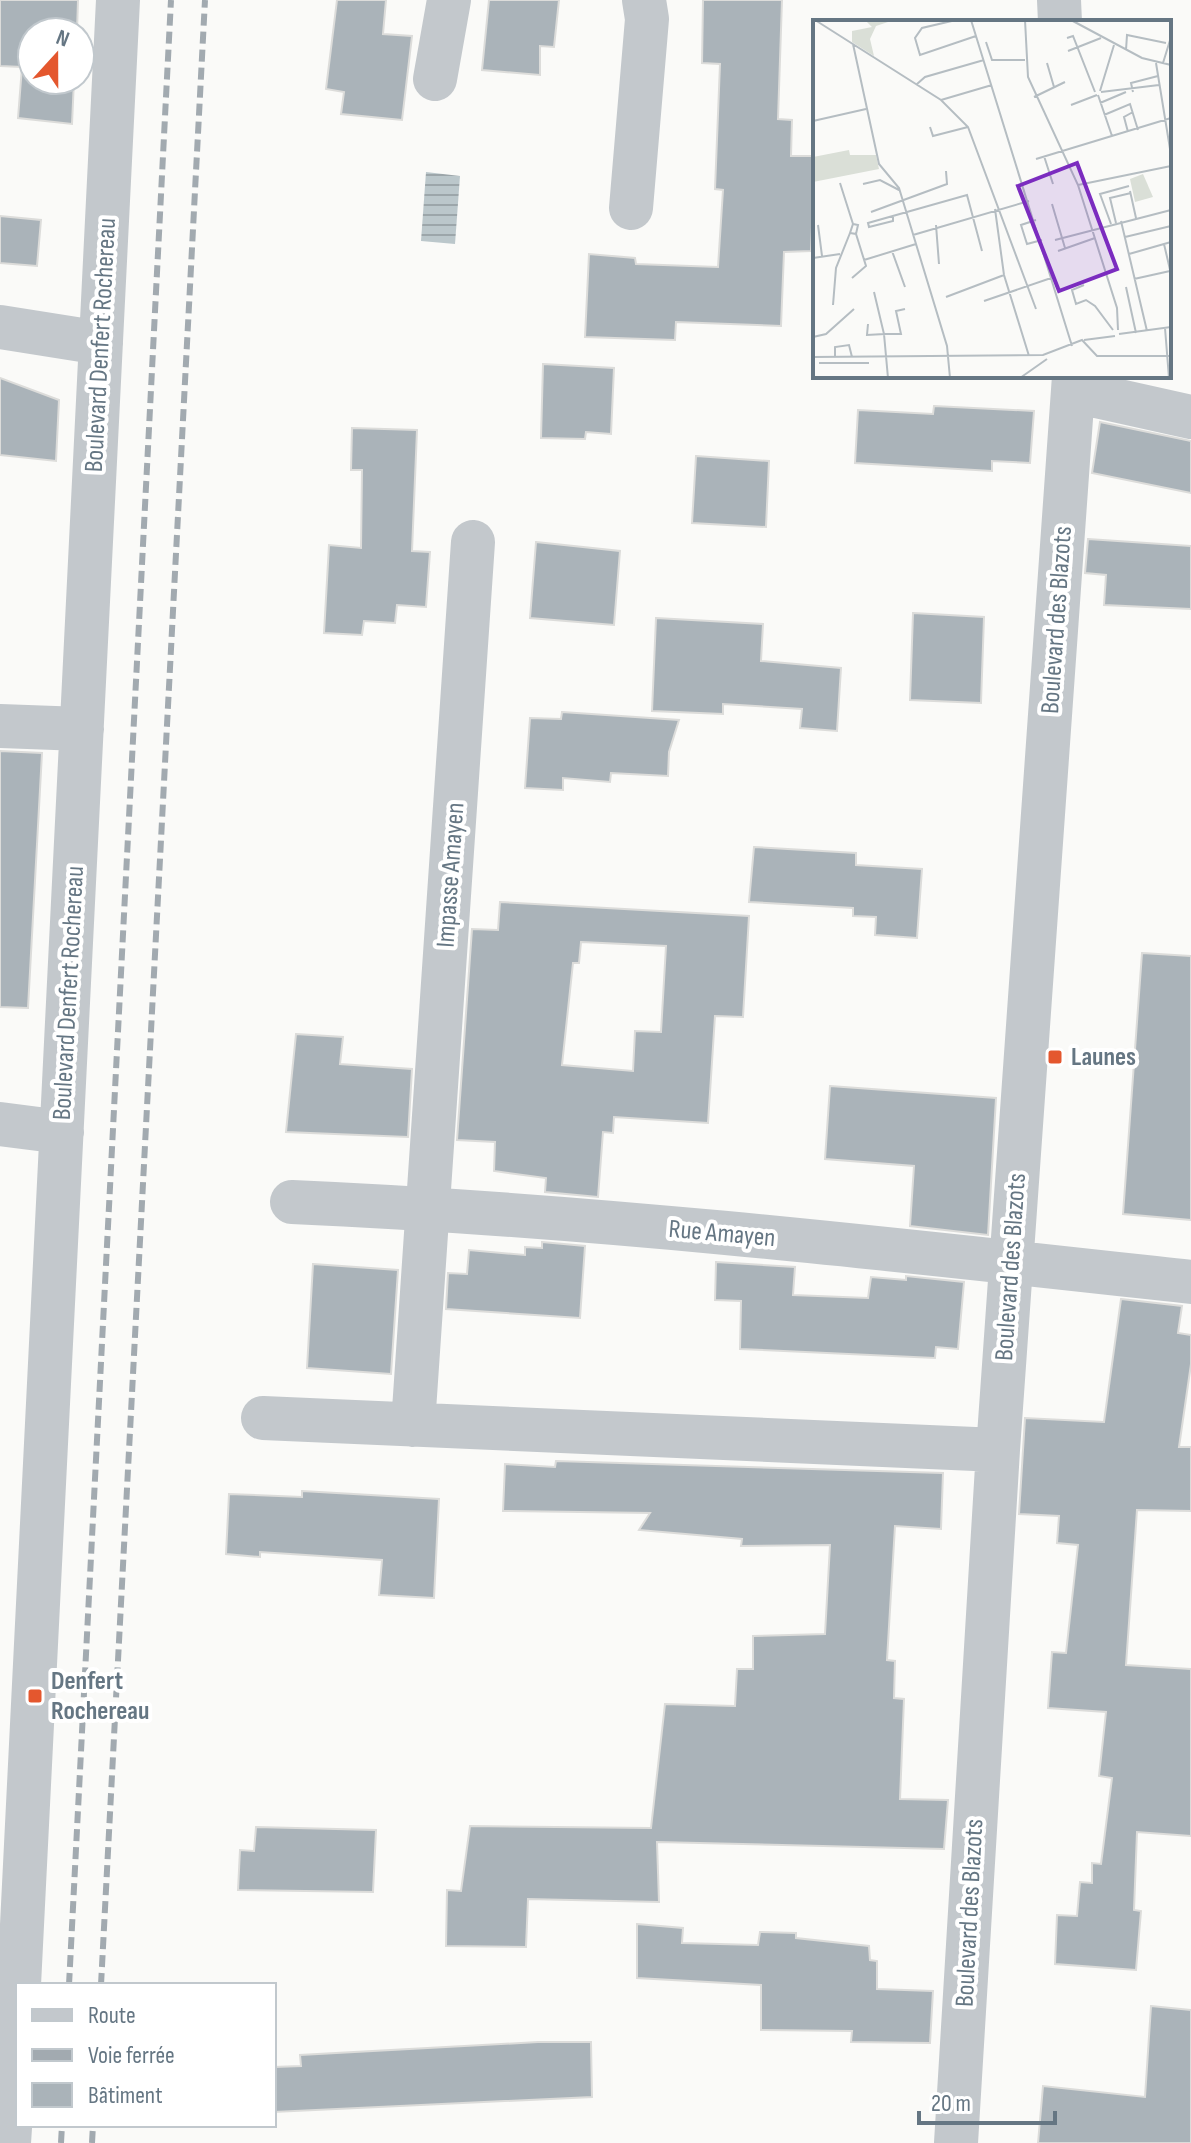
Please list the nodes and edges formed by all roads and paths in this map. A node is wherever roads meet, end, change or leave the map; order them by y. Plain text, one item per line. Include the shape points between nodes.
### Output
1 (118, 0) edge
2 (449, 0) edge
3 (644, 0) edge
4 (1059, 0) edge
5 (1060, 20) edge
6 (435, 79) dead end
7 (631, 208) dead end
8 (0, 327) edge
9 (101, 343) junction
10 (1074, 384) edge
11 (1191, 417) edge
12 (473, 542) dead end
13 (0, 726) edge
14 (82, 729) junction
15 (0, 1124) edge
16 (62, 1132) junction
17 (292, 1202) dead end
18 (430, 1208) junction
19 (1013, 1261) junction
20 (1191, 1282) edge
21 (263, 1418) dead end
22 (413, 1425) junction
23 (998, 1450) junction
24 (14, 1851) edge
25 (19, 1983) edge
26 (16, 2034) edge
27 (9, 2143) edge
28 (956, 2143) edge

1 - 9 street, Boulevard Denfert Rochereau
2 - 6 street
3 - 7 street via 647,19
4 - 5 street
8 - 9 street
9 - 14 street, Boulevard Denfert Rochereau
10 - 11 street
10 - 19 street, Boulevard des Blazots
12 - 18 street, Impasse Amayen
13 - 14 street
14 - 16 street, Boulevard Denfert Rochereau
15 - 16 street
16 - 24 street, Boulevard Denfert Rochereau
17 - 18 street, Rue Amayen
18 - 19 street, Rue Amayen
18 - 22 street
19 - 20 street, Rue Amayen
19 - 23 street, Boulevard des Blazots
21 - 22 street
22 - 23 street
23 - 28 street, Boulevard des Blazots
24 - 25 street, Boulevard Denfert Rochereau
26 - 27 street

